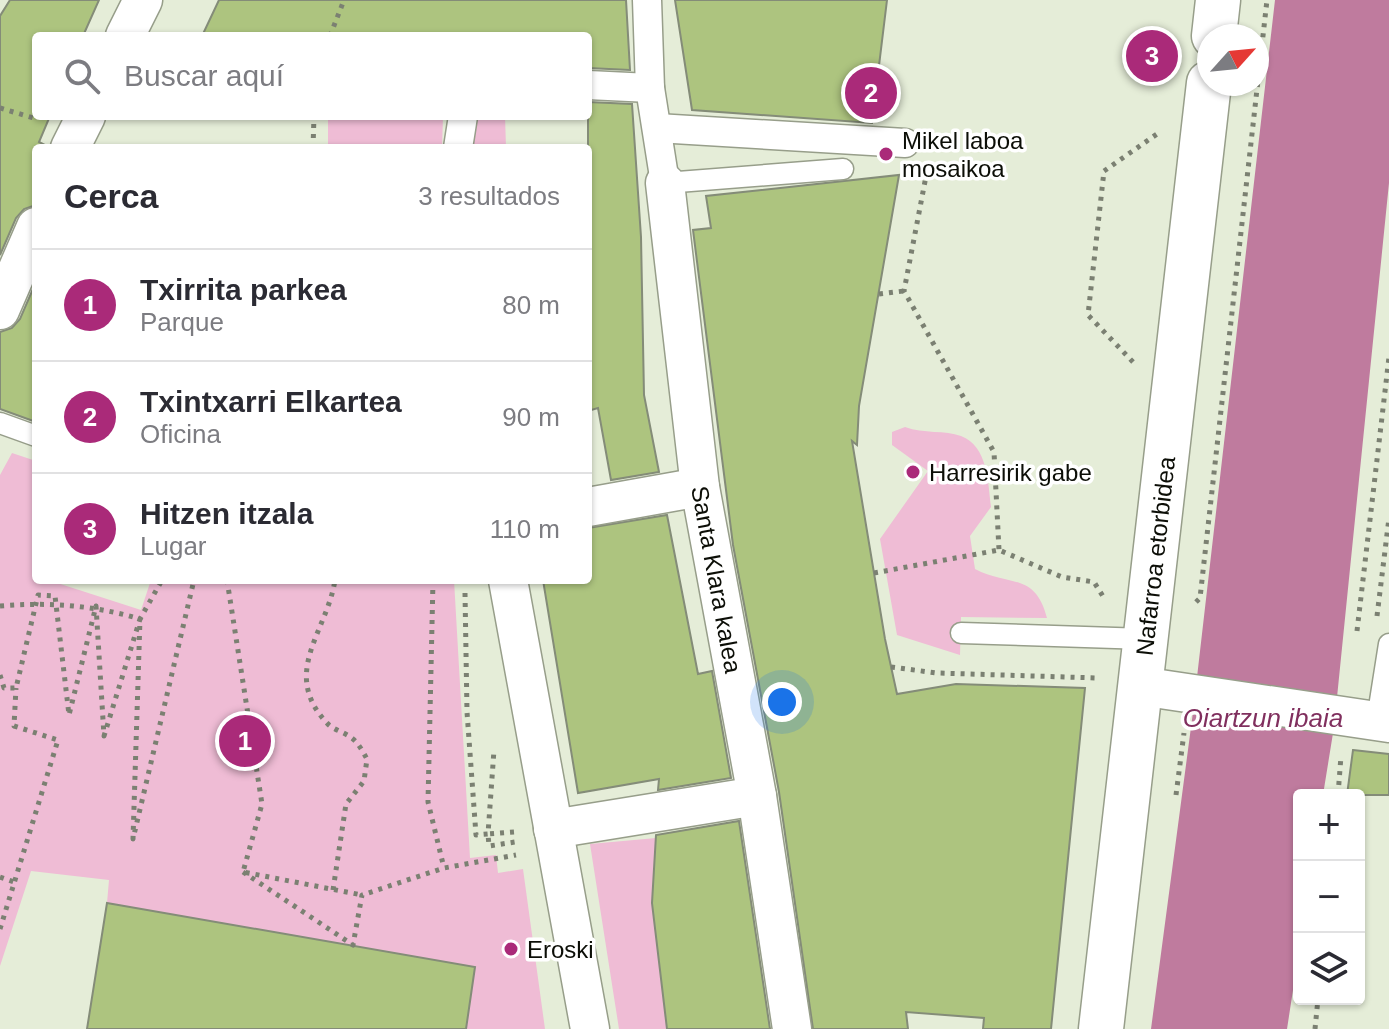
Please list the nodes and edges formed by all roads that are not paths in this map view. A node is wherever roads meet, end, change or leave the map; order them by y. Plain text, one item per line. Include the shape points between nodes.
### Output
1 (143, 0) edge
2 (647, 0) edge
3 (1218, 0) edge
4 (1215, 24) edge
5 (127, 32) edge
6 (592, 85) edge
7 (650, 88) junction
8 (1208, 96) edge
9 (84, 120) edge
10 (462, 120) edge
11 (657, 128) junction
12 (905, 143) road end
13 (72, 144) edge
14 (459, 144) edge
15 (843, 169) dead end
16 (665, 183) junction
17 (32, 236) edge
18 (0, 310) edge
19 (0, 423) edge
20 (32, 435) edge
21 (700, 487) junction
22 (592, 506) edge
23 (508, 584) edge
24 (961, 633) dead end
25 (1146, 639) junction
26 (1389, 644) edge
27 (1144, 685) junction
28 (1370, 719) edge
29 (757, 796) junction
30 (537, 835) junction
31 (590, 1029) edge
32 (792, 1029) edge
33 (1101, 1029) edge

1 - 5 street
2 - 7 street, Santa Klara kalea
3 - 4 main road
6 - 7 street
7 - 11 street, Santa Klara kalea
8 - 25 main road, Nafarroa etorbidea
9 - 13 street
10 - 14 street
11 - 12 street
11 - 16 street, Santa Klara kalea
15 - 16 lane
16 - 21 street, Santa Klara kalea
17 - 18 street
19 - 20 lane
21 - 22 street
21 - 29 street, Santa Klara kalea
23 - 30 street
24 - 25 lane
25 - 27 main road, Nafarroa etorbidea
26 - 28 lane
27 - 28 street
27 - 33 main road, Nafarroa etorbidea
29 - 30 street
29 - 32 street, Santa Klara kalea
30 - 31 street

